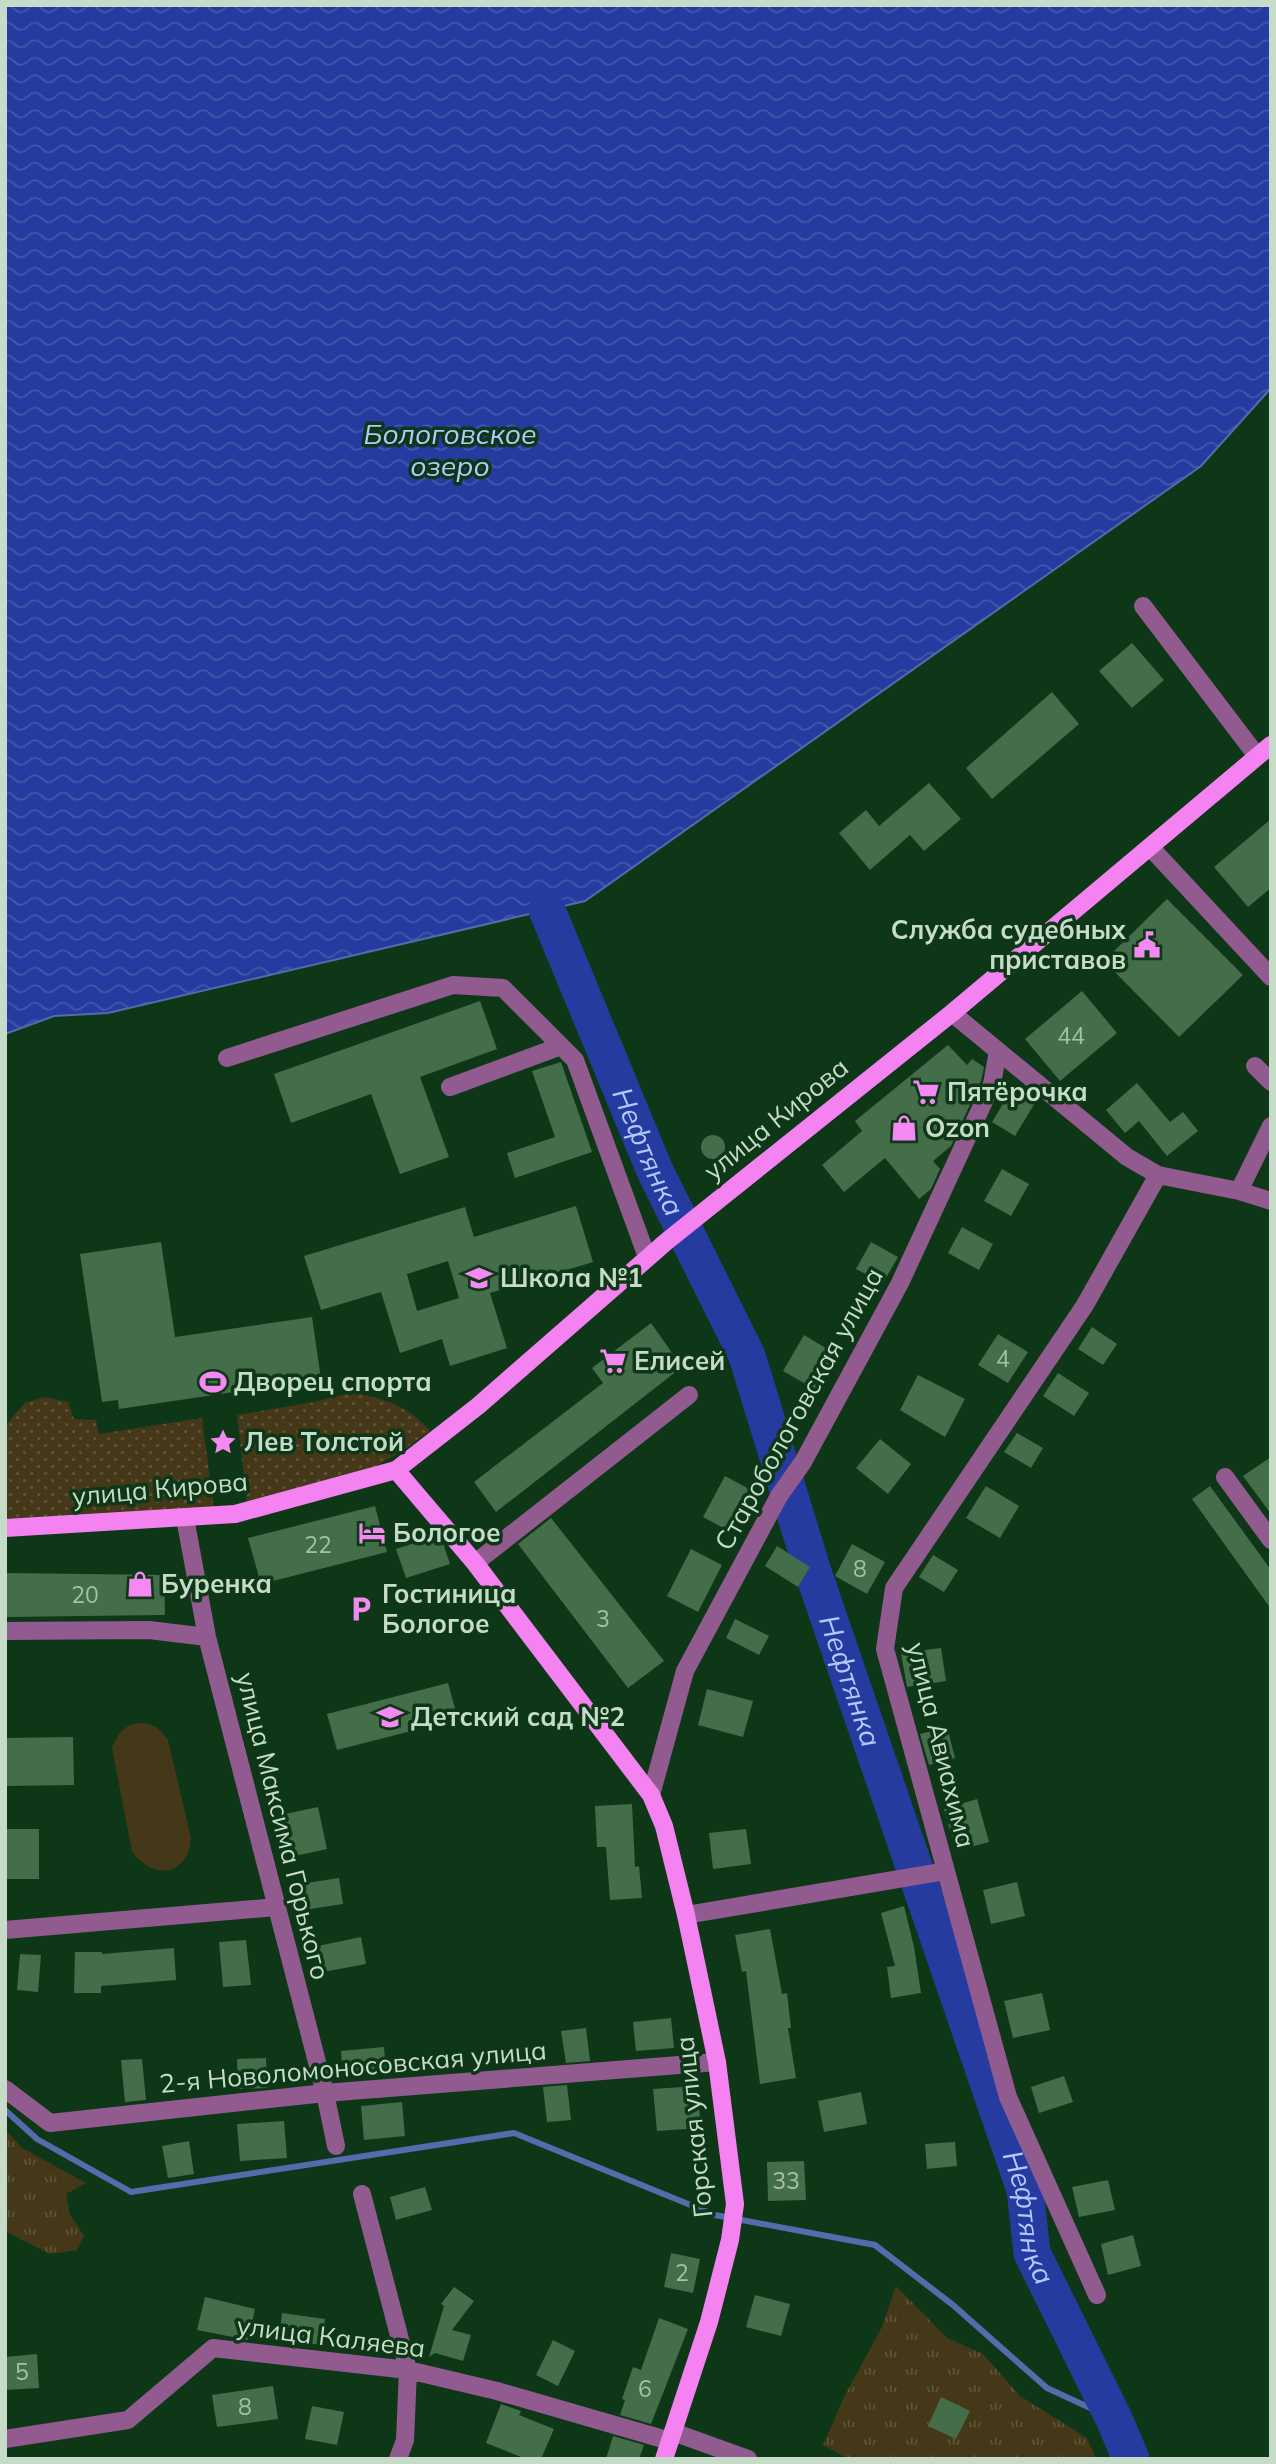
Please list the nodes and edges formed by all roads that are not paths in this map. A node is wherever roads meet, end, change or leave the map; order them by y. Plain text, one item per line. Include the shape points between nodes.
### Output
1 (1143, 606) dead end
2 (1264, 750) edge
3 (1150, 847) junction
4 (1271, 977) edge
5 (952, 1013) junction
6 (561, 1046) junction
7 (998, 1051) junction
8 (227, 1058) dead end
9 (1255, 1066) dead end
10 (1271, 1082) edge
11 (450, 1087) dead end
12 (1271, 1126) edge
13 (1158, 1175) junction
14 (1239, 1191) junction
15 (1271, 1200) edge
16 (647, 1258) junction
17 (689, 1395) dead end
18 (396, 1470) junction
19 (1225, 1477) dead end
20 (185, 1518) junction
21 (5, 1528) edge
22 (1271, 1540) edge
23 (475, 1563) junction
24 (5, 1631) edge
25 (207, 1637) junction
26 (651, 1795) junction
27 (946, 1871) junction
28 (277, 1907) junction
29 (686, 1915) junction
30 (5, 1930) edge
31 (717, 2062) junction
32 (5, 2089) edge
33 (325, 2093) junction
34 (336, 2146) dead end
35 (362, 2194) dead end
36 (1097, 2295) dead end
37 (408, 2370) junction
38 (671, 2436) junction
39 (5, 2439) edge
40 (398, 2459) edge
41 (664, 2459) edge
42 (748, 2459) edge

1 - 2 street
2 - 3 main road, улица Кирова
3 - 4 street
3 - 5 main road, улица Кирова
5 - 7 street
5 - 16 main road, улица Кирова
6 - 8 street via 503,988 453,985
6 - 11 street
6 - 16 street via 575,1060
7 - 13 street via 1127,1157
7 - 26 street, Старобологовская улица via 992,1084 900,1283 685,1671
9 - 10 street
12 - 14 street
13 - 14 street
13 - 27 street, улица Авиахима via 1085,1305 894,1588 885,1649
14 - 15 street
16 - 18 main road, улица Кирова via 478,1406
17 - 23 street
18 - 20 main road, улица Кирова via 235,1514
18 - 23 main road, Горская улица
19 - 22 street
20 - 21 main road, улица Кирова
20 - 25 street, улица Максима Горького
23 - 26 main road, Горская улица
24 - 25 street via 149,1630
25 - 28 street, улица Максима Горького
26 - 29 main road, Горская улица via 664,1826
27 - 29 street
27 - 36 street, улица Авиахима via 1008,2096
28 - 30 street
28 - 33 street, улица Максима Горького
29 - 31 main road, Горская улица
31 - 33 street, 2-я Новоломоносовская улица
31 - 38 main road, Горская улица via 734,2204 730,2240 709,2322
32 - 33 street, 2-я Новоломоносовская улица via 50,2123
33 - 34 street, улица Максима Горького
35 - 37 street
37 - 38 street, улица Каляева
37 - 39 street, улица Каляева via 213,2348 128,2420
37 - 40 street via 405,2440
38 - 41 main road, Горская улица
38 - 42 street, улица Каляева

